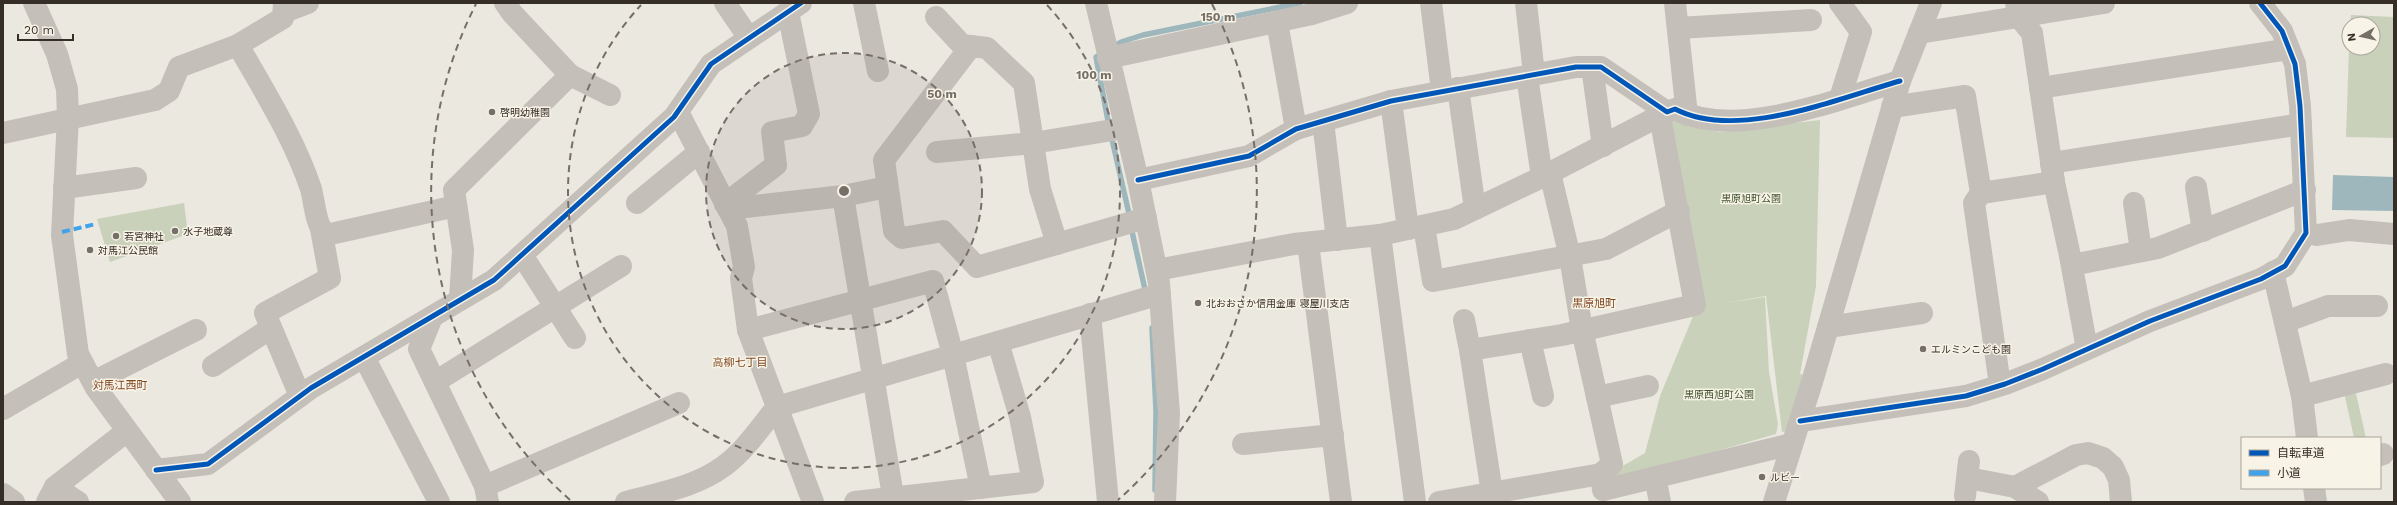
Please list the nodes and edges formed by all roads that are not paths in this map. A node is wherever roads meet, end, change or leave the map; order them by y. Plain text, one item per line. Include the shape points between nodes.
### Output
1 (34, 3) edge
2 (308, 3) edge
3 (505, 3) edge
4 (725, 3) edge
5 (864, 3) edge
6 (1096, 3) edge
7 (1347, 3) edge
8 (1431, 3) edge
9 (1526, 3) edge
10 (1675, 3) edge
11 (1840, 3) edge
12 (1931, 3) edge
13 (2104, 3) edge
14 (2260, 3) edge
15 (2068, 6) edge
16 (795, 7) edge
17 (284, 8) edge
18 (2017, 10) edge
19 (936, 17) dead end
20 (1811, 20) dead end
21 (1278, 22) junction
22 (1678, 28) junction
23 (1919, 33) junction
24 (749, 38) junction
25 (238, 45) junction
26 (971, 46) junction
27 (2289, 50) junction
28 (1107, 52) junction
29 (1592, 67) junction
30 (878, 71) dead end
31 (570, 75) junction
32 (1530, 75) junction
33 (1900, 80) junction
34 (2040, 88) junction
35 (1450, 90) junction
36 (610, 96) dead end
37 (1840, 98) junction
38 (1391, 101) junction
39 (1892, 107) junction
40 (678, 112) junction
41 (1671, 115) junction
42 (68, 117) junction
43 (1324, 121) junction
44 (2301, 124) junction
45 (1296, 129) junction
46 (1115, 130) junction
47 (3, 133) edge
48 (1033, 143) junction
49 (1603, 146) junction
50 (699, 152) junction
51 (937, 152) dead end
52 (2053, 172) junction
53 (1546, 175) junction
54 (136, 178) dead end
55 (1138, 180) junction
56 (887, 187) junction
57 (2196, 187) dead end
58 (64, 188) junction
59 (2305, 190) junction
60 (1981, 193) junction
61 (843, 196) junction
62 (637, 203) dead end
63 (2134, 203) dead end
64 (456, 206) junction
65 (727, 206) junction
66 (1475, 209) junction
67 (1678, 211) junction
68 (1135, 221) junction
69 (1416, 227) junction
70 (321, 229) junction
71 (2203, 231) junction
72 (2306, 233) junction
73 (2394, 234) edge
74 (1380, 235) junction
75 (1336, 240) junction
76 (1308, 243) junction
77 (1057, 244) junction
78 (2141, 251) junction
79 (522, 255) junction
80 (1570, 257) junction
81 (621, 266) dead end
82 (2072, 266) junction
83 (1157, 270) junction
84 (2273, 272) junction
85 (1152, 296) junction
86 (460, 299) junction
87 (861, 299) junction
88 (2377, 306) dead end
89 (555, 307) junction
90 (1922, 313) dead end
91 (1090, 314) junction
92 (432, 317) junction
93 (1464, 320) dead end
94 (2285, 322) junction
95 (1828, 327) junction
96 (271, 328) junction
97 (196, 330) dead end
98 (748, 330) junction
99 (1582, 330) junction
100 (575, 338) dead end
101 (1530, 340) junction
102 (998, 342) junction
103 (2087, 349) junction
104 (1470, 350) junction
105 (953, 355) junction
106 (364, 357) junction
107 (82, 363) junction
108 (213, 366) dead end
109 (2386, 374) dead end
110 (874, 378) junction
111 (93, 382) junction
112 (435, 382) junction
113 (2000, 385) junction
114 (1648, 386) dead end
115 (300, 396) junction
116 (1543, 396) dead end
117 (2302, 396) junction
118 (1597, 397) junction
119 (679, 403) dead end
120 (777, 407) junction
121 (3, 409) edge
122 (1800, 421) junction
123 (127, 431) junction
124 (1333, 435) junction
125 (2307, 437) edge
126 (1243, 444) dead end
127 (1792, 444) junction
128 (156, 470) junction
129 (1601, 474) junction
130 (1655, 478) junction
131 (1967, 478) dead end
132 (2015, 487) junction
133 (982, 488) junction
134 (2314, 489) edge
135 (1492, 493) junction
136 (3, 494) edge
137 (51, 494) edge
138 (486, 494) edge
139 (674, 496) edge
140 (894, 500) edge
141 (14, 502) edge
142 (78, 502) edge
143 (180, 502) edge
144 (439, 502) edge
145 (626, 502) edge
146 (813, 502) edge
147 (855, 502) edge
148 (1108, 502) edge
149 (1165, 502) edge
150 (1342, 502) edge
151 (1415, 502) edge
152 (1439, 502) edge
153 (1660, 502) edge
154 (1774, 502) edge
155 (2038, 502) edge
156 (2121, 502) edge
157 (2316, 502) edge

1 - 42 street via 57,54 67,89
2 - 17 street
3 - 31 street
4 - 24 street
5 - 30 street
6 - 28 street
7 - 21 street
8 - 35 street
9 - 32 street
10 - 22 street
11 - 37 street via 1861,32
12 - 23 street
13 - 15 street
14 - 27 street via 2282,31
15 - 18 street
16 - 24 street
16 - 65 street via 809,114 802,126 772,132 776,165
17 - 25 street via 283,18
18 - 23 street
18 - 34 street via 2032,33
19 - 26 street via 962,45
20 - 22 street
21 - 28 street
21 - 45 street
22 - 41 street
23 - 33 street
24 - 40 street via 710,64
25 - 42 street via 179,67 169,91 155,100
25 - 70 street via 285,129 310,188
26 - 48 street via 987,48 1024,83
26 - 56 street via 884,160
27 - 34 street
27 - 44 street via 2295,64
28 - 46 street
29 - 32 street via 1576,67
29 - 41 street via 1601,67
29 - 49 street
31 - 36 street
31 - 64 street via 454,190
32 - 35 street
32 - 53 street
33 - 37 street
33 - 39 street
34 - 52 street
35 - 38 street
35 - 66 street
37 - 41 street via 1800,112 1733,122
38 - 43 street
38 - 69 street
39 - 60 street via 1965,96
39 - 95 street
40 - 50 street
40 - 79 street
41 - 49 street
41 - 67 street
42 - 47 street
42 - 58 street
43 - 45 street
43 - 75 street
44 - 52 street
44 - 59 street
45 - 55 street via 1249,156
46 - 48 street
46 - 55 street
48 - 51 street
48 - 77 street via 1040,189
49 - 53 street
50 - 62 street
50 - 65 street
52 - 60 street
52 - 82 street
53 - 66 street
53 - 80 street
54 - 58 street
55 - 68 street
56 - 61 street
56 - 77 street via 894,231 902,238 943,231 977,266
57 - 71 street
58 - 107 street via 64,253 78,354
59 - 71 street
59 - 72 street
60 - 113 street via 1974,202
61 - 65 street
61 - 87 street
63 - 78 street
64 - 70 street via 326,235
64 - 86 street via 463,250
65 - 98 street via 737,226 742,249 744,267 741,278
66 - 69 street via 1454,219
67 - 80 street via 1606,249
67 - 99 street via 1695,305
68 - 77 street
68 - 83 street
69 - 74 street
69 - 80 street via 1433,281
70 - 96 street via 330,278 265,313
71 - 78 street via 2158,248
72 - 73 street via 2317,235 2349,230
72 - 84 street via 2285,266
74 - 75 street
74 - 151 street
75 - 76 street
76 - 83 street
76 - 124 street
78 - 82 street
79 - 86 street via 494,280
79 - 89 street
80 - 99 street
81 - 89 street
82 - 103 street
83 - 85 street
84 - 94 street
84 - 103 street
85 - 91 street
85 - 149 street via 1169,413
86 - 92 street
87 - 98 street
87 - 105 street via 933,281
87 - 110 street
88 - 94 street via 2328,306
89 - 100 street
89 - 112 street
90 - 95 street
91 - 102 street
91 - 148 street
92 - 106 street
92 - 112 street via 419,349
93 - 104 street
94 - 117 street
95 - 122 street
96 - 108 street
96 - 115 street
97 - 111 street
98 - 120 street
99 - 101 street
99 - 118 street
101 - 104 street
101 - 116 street
102 - 105 street
102 - 133 street via 1020,417 1033,482
103 - 113 street
104 - 135 street
105 - 110 street
105 - 133 street
106 - 115 street
106 - 144 street
107 - 111 street
107 - 121 street
109 - 117 street
110 - 120 street
110 - 140 street
111 - 123 street
112 - 138 street
113 - 122 street via 1966,396
114 - 118 street
115 - 128 street via 208,464
117 - 125 street
118 - 129 street via 1612,464
119 - 138 street
120 - 139 street via 724,467 689,484
120 - 146 street
122 - 127 street
123 - 128 street
123 - 137 street
124 - 126 street
124 - 150 street
127 - 130 street
127 - 154 street
128 - 143 street
129 - 130 street via 1603,490
129 - 135 street
130 - 153 street
131 - 132 street
132 - 155 street
132 - 156 street via 2076,455 2088,453 2103,458 2113,467 2119,480
133 - 140 street
134 - 157 street
135 - 152 street
136 - 141 street
137 - 142 street
139 - 145 street
140 - 147 street

